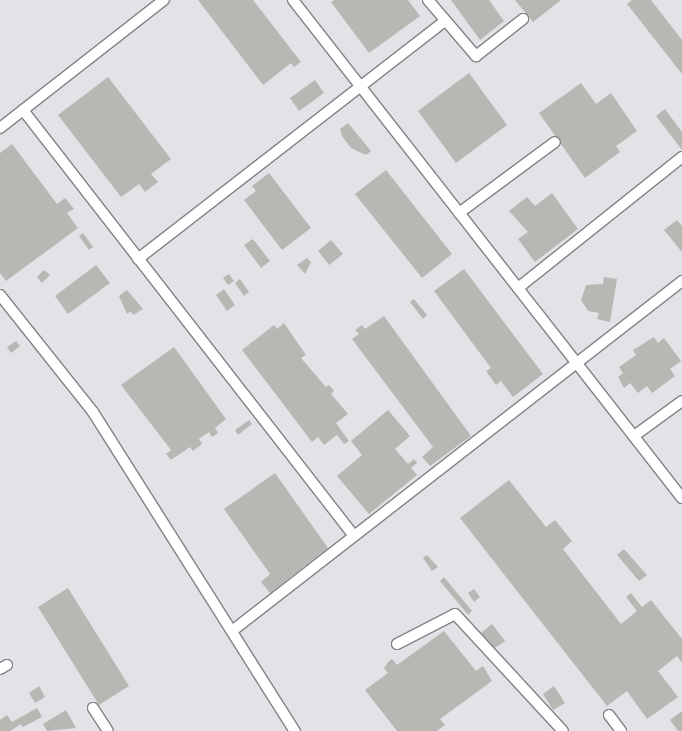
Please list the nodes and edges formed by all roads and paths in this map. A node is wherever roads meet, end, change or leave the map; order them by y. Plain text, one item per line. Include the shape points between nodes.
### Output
1 (164, 0) edge
2 (293, 0) edge
3 (428, 0) edge
4 (523, 18) dead end
5 (445, 21) junction
6 (361, 87) junction
7 (23, 110) junction
8 (0, 128) edge
9 (555, 142) dead end
10 (682, 157) edge
11 (459, 213) junction
12 (138, 259) junction
13 (682, 281) edge
14 (518, 288) junction
15 (0, 295) edge
16 (576, 363) junction
17 (682, 400) edge
18 (634, 436) junction
19 (682, 498) edge
20 (354, 536) junction
21 (232, 632) junction
22 (397, 644) dead end
23 (93, 708) dead end
24 (609, 715) dead end
25 (108, 731) edge
26 (295, 731) edge
27 (564, 731) edge
28 (621, 731) edge

1 - 7 street
2 - 6 street
3 - 5 street
4 - 5 street via 476,56
5 - 6 street
6 - 11 street
6 - 12 street
7 - 8 street
7 - 12 street
9 - 11 street
10 - 14 street
11 - 14 street
12 - 20 street
13 - 16 street
14 - 16 street
15 - 21 street via 93,412
16 - 18 street
16 - 20 street
17 - 18 street
18 - 19 street
20 - 21 street
21 - 26 street
22 - 27 street via 455,614
23 - 25 street
24 - 28 street

